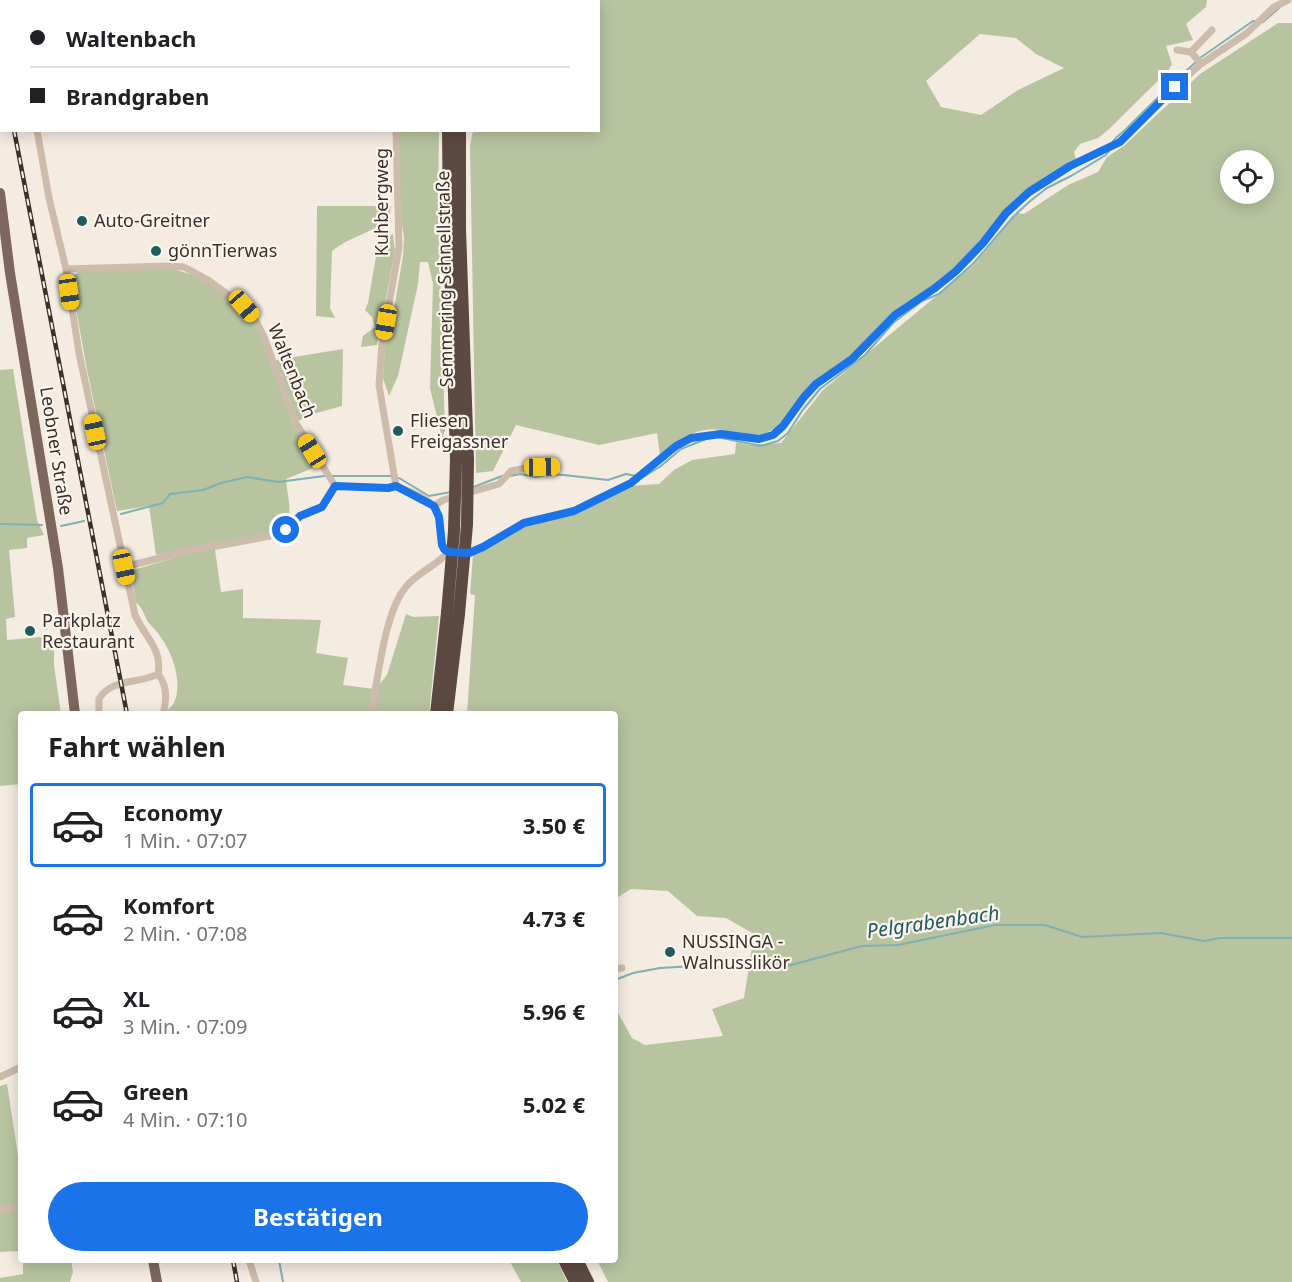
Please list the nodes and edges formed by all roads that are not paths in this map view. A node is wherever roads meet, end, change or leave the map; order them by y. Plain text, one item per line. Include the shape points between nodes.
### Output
1 (1288, 0) edge
2 (1212, 30) dead end
3 (1177, 50) dead end
4 (1191, 52) junction
5 (1199, 62) junction
6 (38, 132) edge
7 (396, 132) edge
8 (448, 132) edge
9 (460, 132) edge
10 (0, 193) edge
11 (66, 269) junction
12 (462, 460) junction
13 (555, 467) dead end
14 (335, 486) junction
15 (396, 486) junction
16 (434, 506) junction
17 (448, 552) junction
18 (124, 567) junction
19 (453, 614) junction
20 (158, 674) junction
21 (75, 711) edge
22 (99, 711) edge
23 (164, 711) edge
24 (372, 711) edge
25 (437, 711) edge
26 (447, 711) edge
27 (18, 1068) edge
28 (0, 1077) edge
29 (18, 1207) edge
30 (0, 1210) edge
31 (154, 1263) edge
32 (250, 1263) edge
33 (566, 1263) edge
34 (578, 1263) edge
35 (157, 1282) edge
36 (256, 1282) edge
37 (575, 1282) edge
38 (588, 1282) edge

1 - 5 street
2 - 4 street
3 - 4 street
4 - 5 street
5 - 17 street via 1126,138 1029,192 956,271 895,315 852,359 816,384 773,435 759,439 721,434 691,438 631,483 591,502 560,515 524,523 469,553
6 - 11 street
7 - 15 street, Kuhbergweg via 399,248 382,343 379,385
8 - 12 highway, Semmering Schnellstraße via 449,228
9 - 12 highway, Semmering Schnellstraße
10 - 21 main road, Leobner Straße via 57,562
11 - 14 street, Waltenbach via 184,267 244,306 264,337 296,423
11 - 18 street via 79,352
12 - 19 highway, Semmering Schnellstraße, bridge via 467,525
13 - 16 street via 511,471 499,484
14 - 15 street
14 - 18 street via 322,507 300,516 279,534
15 - 16 street
16 - 17 street via 442,545
17 - 24 street via 413,579 399,597 391,617
18 - 20 street via 135,615 157,651
19 - 25 highway, Semmering Schnellstraße
19 - 26 highway, Semmering Schnellstraße
20 - 22 street via 109,687 99,699
20 - 23 street via 164,681
27 - 28 street
29 - 30 street
31 - 35 main road
32 - 36 street
33 - 37 highway
34 - 38 highway

